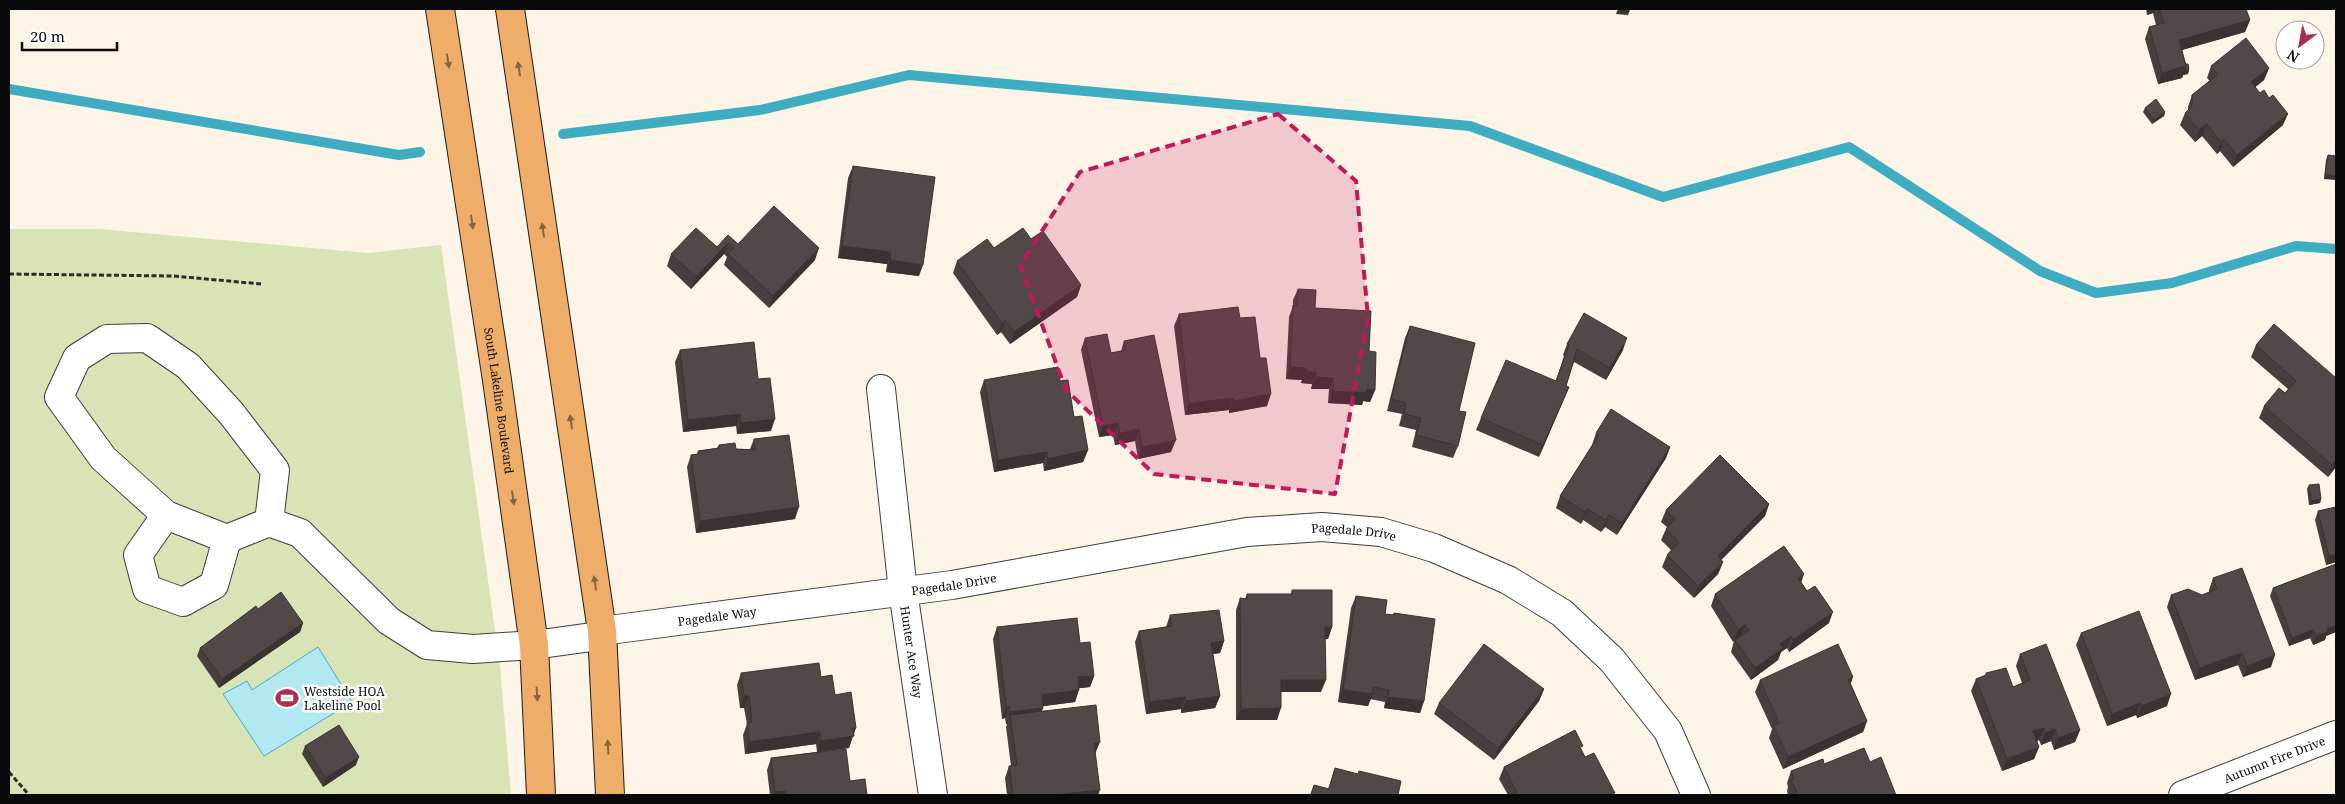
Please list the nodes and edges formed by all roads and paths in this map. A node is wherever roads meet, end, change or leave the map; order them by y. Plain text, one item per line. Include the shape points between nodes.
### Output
1 (440, 11) edge
2 (511, 15) edge
3 (9, 274) edge
4 (262, 284) dead end
5 (881, 389) dead end
6 (166, 515) junction
7 (269, 522) junction
8 (227, 539) junction
9 (902, 591) junction
10 (602, 631) junction
11 (534, 646) junction
12 (2336, 736) edge
13 (9, 772) edge
14 (29, 795) edge
15 (541, 795) edge
16 (610, 795) edge
17 (933, 795) edge
18 (1696, 795) edge
19 (2183, 795) edge

1 -> 11 main road, South Lakeline Boulevard
10 -> 2 main road
3 - 4 path via 174,276
5 - 9 street, Hunter Ace Way
6 - 7 street via 103,458 59,397 77,358 107,339 147,338 188,366 231,413 275,470
6 - 8 street
6 - 8 street via 138,555 147,589 183,602 214,585
7 - 8 street
7 - 11 street via 300,533 389,621 427,645 473,649
9 - 10 street, Pagedale Way
9 - 17 street, Hunter Ace Way
9 - 18 street, Pagedale Drive via 1247,532 1322,527 1381,532 1434,548 1508,580 1562,613 1612,660 1668,731
10 - 11 street, Pagedale Way via 599,636
16 -> 10 main road
11 -> 15 main road, South Lakeline Boulevard
12 - 19 street, Autumn Fire Drive
13 - 14 path

